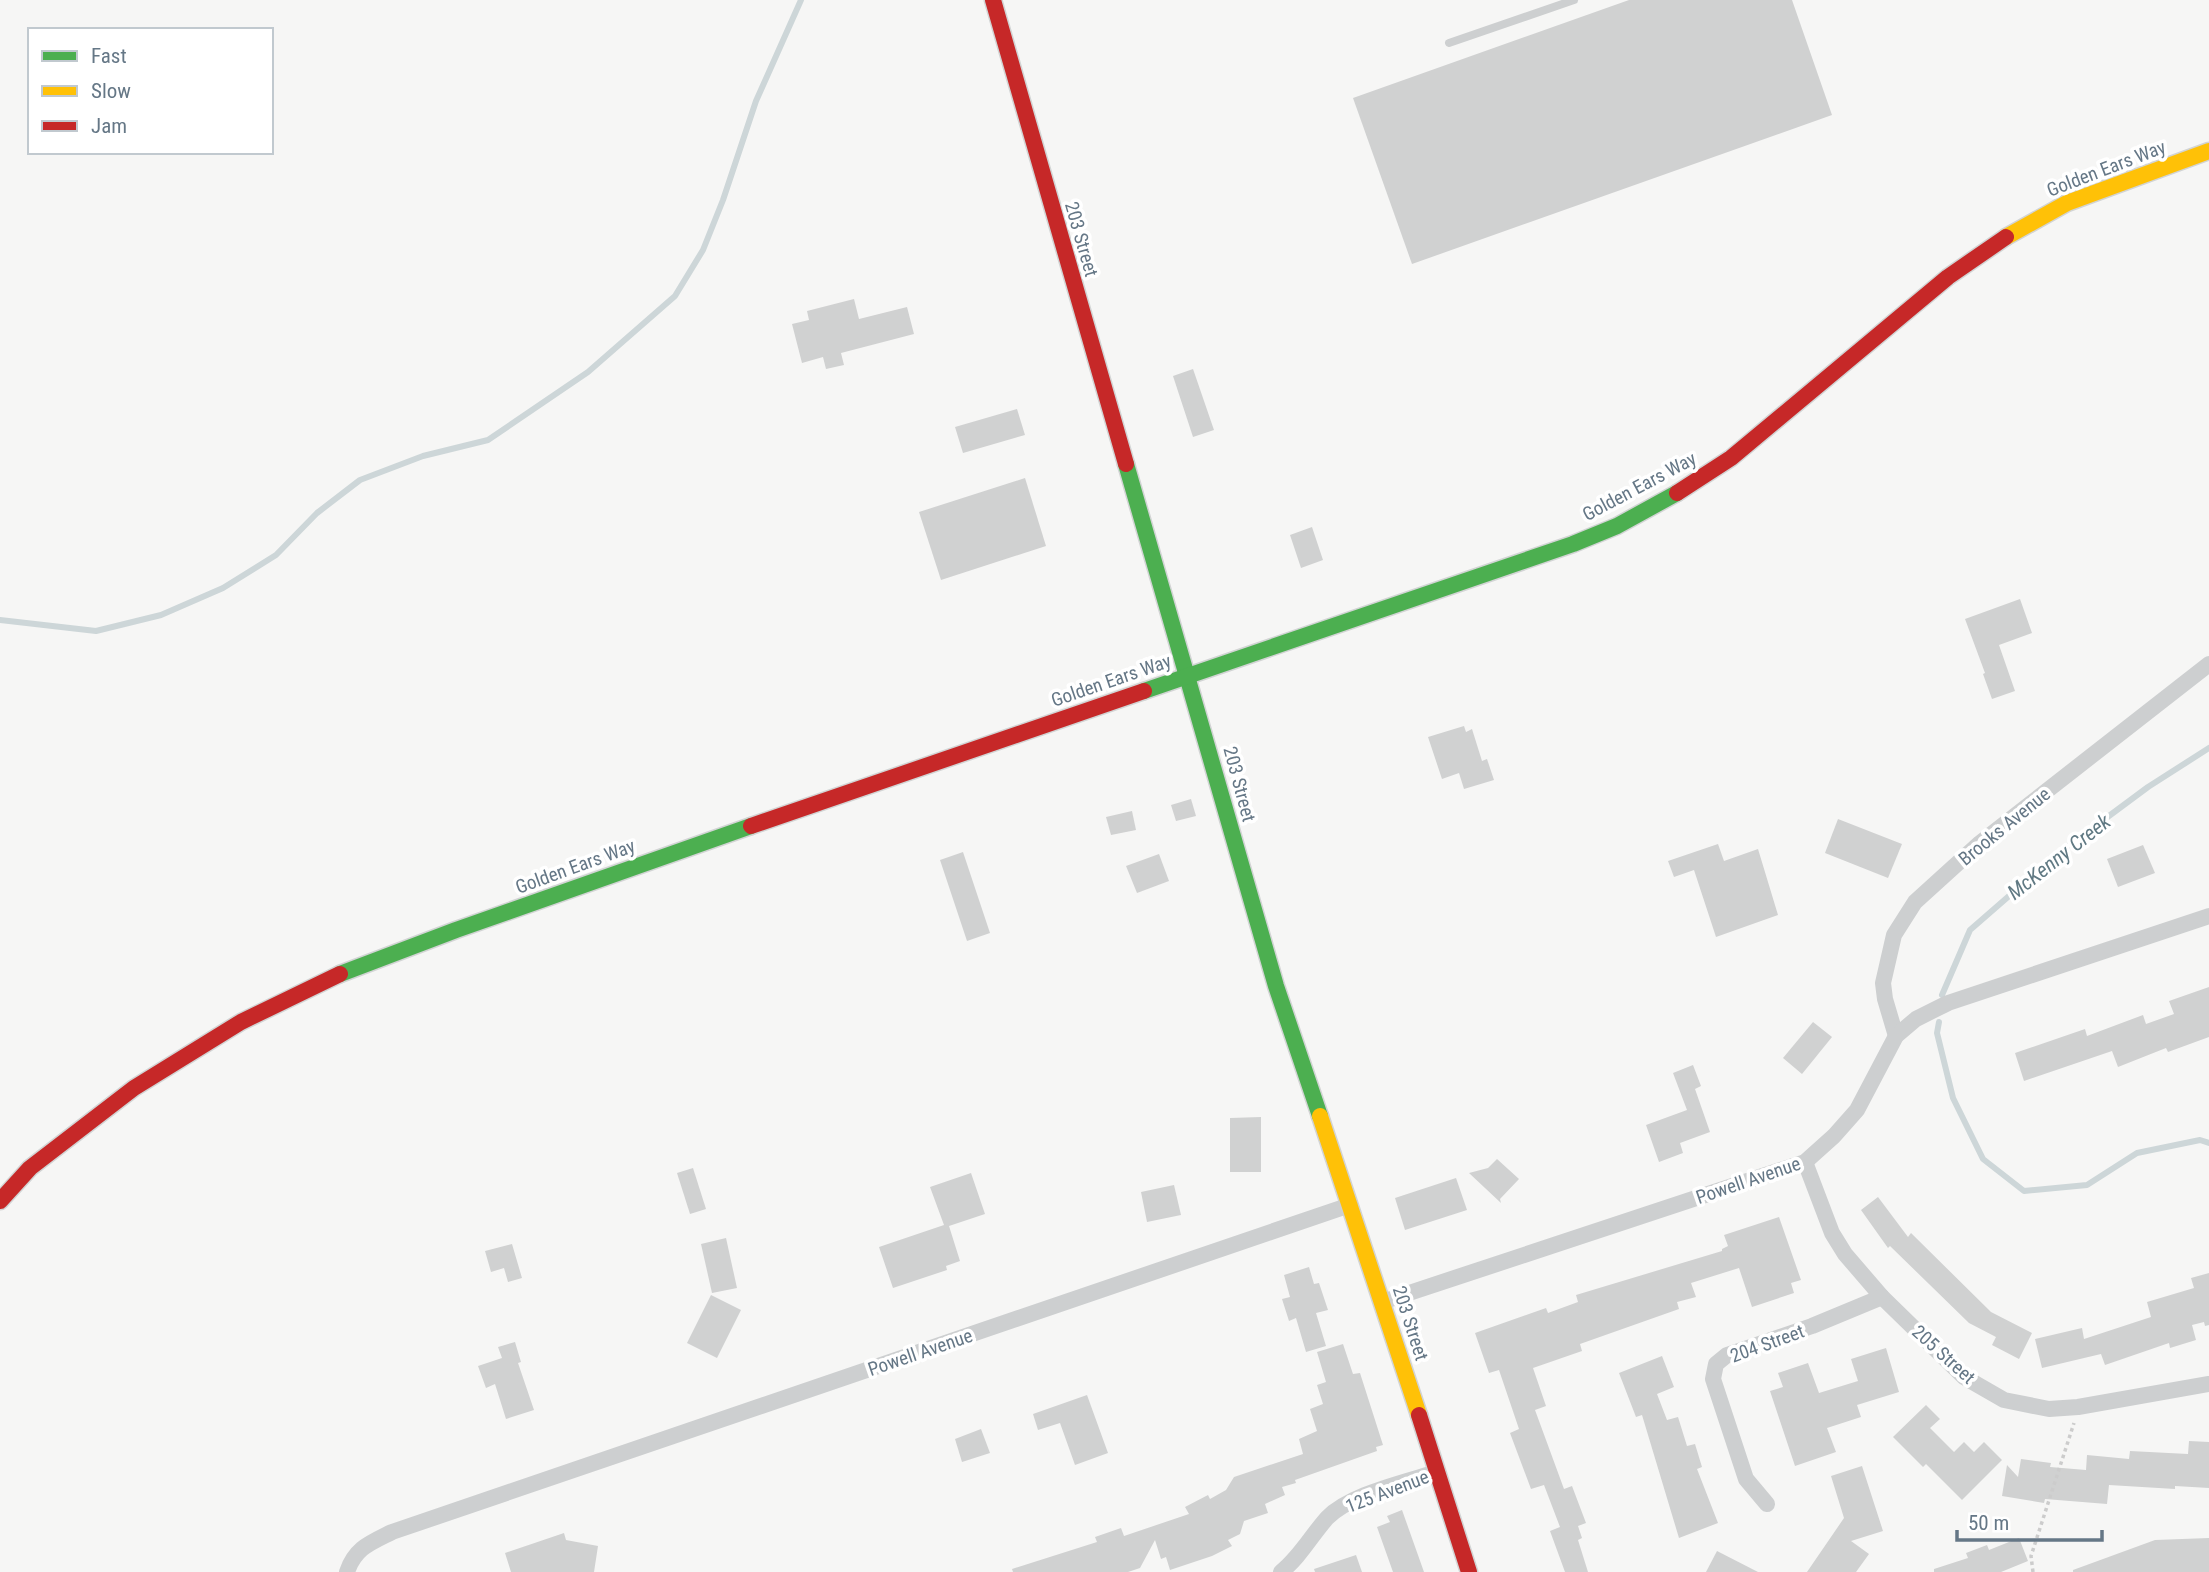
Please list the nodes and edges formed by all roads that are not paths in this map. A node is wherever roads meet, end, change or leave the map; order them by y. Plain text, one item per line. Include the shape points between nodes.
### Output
1 (993, 0) edge
2 (1574, 0) edge
3 (1449, 43) dead end
4 (2209, 151) edge
5 (2209, 664) edge
6 (1188, 676) junction
7 (2209, 916) edge
8 (1896, 1036) junction
9 (1805, 1162) junction
10 (0, 1201) edge
11 (1350, 1205) junction
12 (1882, 1297) junction
13 (1382, 1302) junction
14 (2209, 1384) edge
15 (1436, 1472) junction
16 (1767, 1504) dead end
17 (347, 1572) edge
18 (1281, 1572) edge
19 (1469, 1572) edge

1 - 6 main road, 203 Street
2 - 3 lane
4 - 6 main road, Golden Ears Way via 2067,203 2007,236 1948,277 1731,458 1617,526
5 - 8 street, Brooks Avenue via 1980,843 1915,902 1894,935 1883,983
6 - 10 main road, Golden Ears Way via 912,769 342,973 241,1022 134,1088 30,1168
6 - 11 main road, 203 Street via 1276,986
7 - 8 street, Powell Avenue via 1948,1003 1916,1019
8 - 9 street, Powell Avenue via 1857,1110
9 - 12 street, 205 Street via 1832,1233
9 - 13 street, Powell Avenue
11 - 13 main road, 203 Street
11 - 17 street, Powell Avenue via 392,1532 367,1544 352,1558
12 - 14 street, 205 Street via 1964,1377 2004,1400 2049,1409 2078,1408
12 - 16 street, 204 Street via 1727,1355 1717,1364 1713,1379 1746,1479
13 - 15 main road, 203 Street
15 - 18 street, 125 Avenue via 1347,1502 1328,1517
15 - 19 main road, 203 Street

